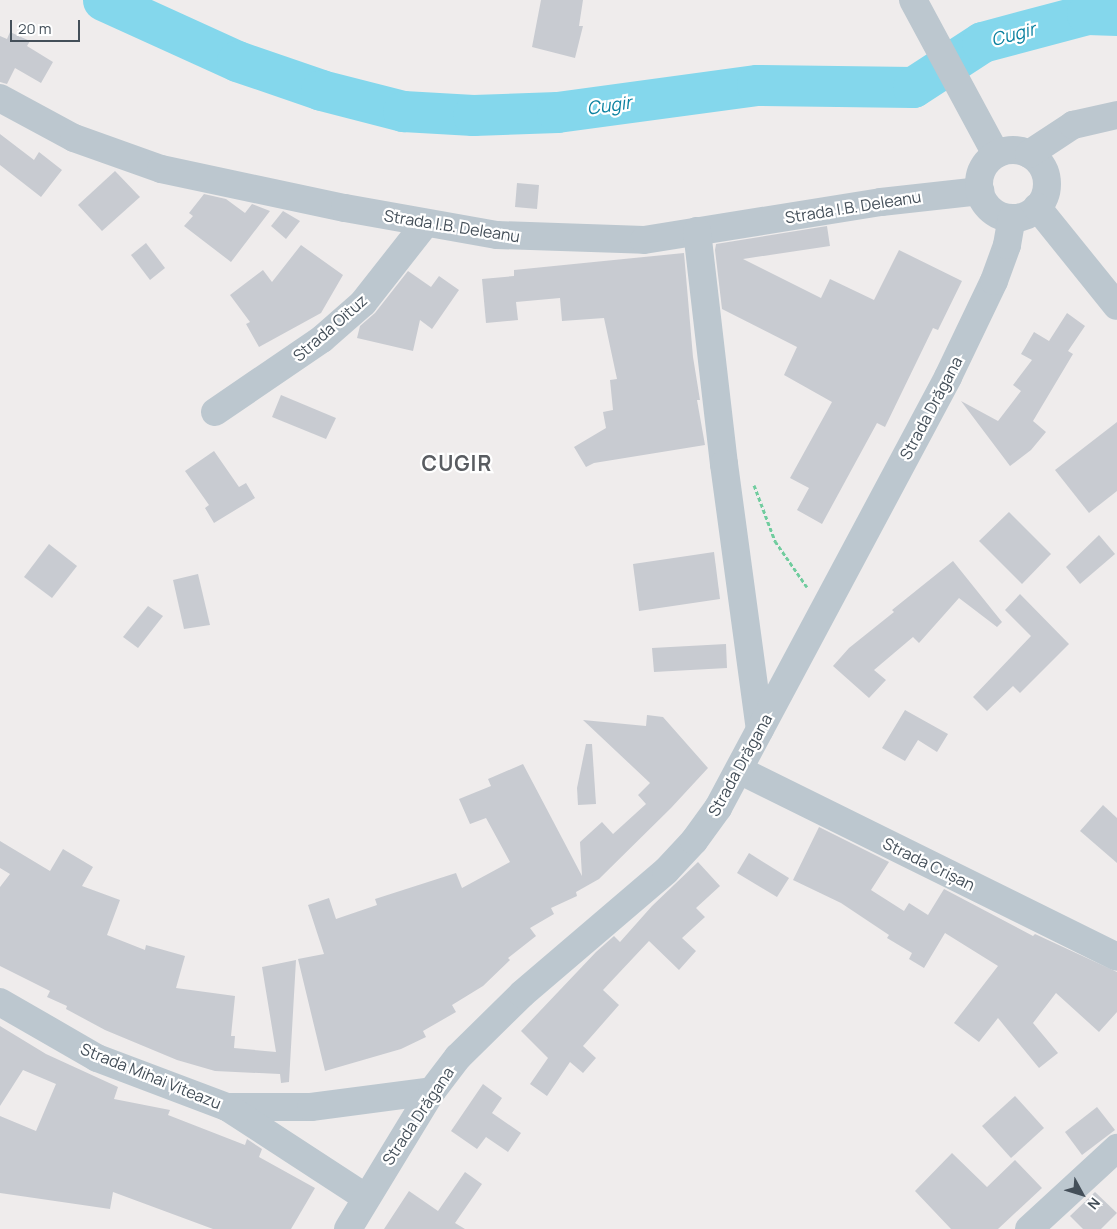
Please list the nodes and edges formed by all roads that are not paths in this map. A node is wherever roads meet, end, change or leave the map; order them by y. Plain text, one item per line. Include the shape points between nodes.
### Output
1 (913, 0) edge
2 (0, 98) edge
3 (1117, 115) edge
4 (990, 143) junction
5 (1029, 154) junction
6 (980, 191) junction
7 (1037, 207) junction
8 (1012, 218) junction
9 (426, 224) junction
10 (697, 232) junction
11 (1117, 306) edge
12 (215, 412) dead end
13 (760, 730) junction
14 (741, 771) junction
15 (1117, 957) edge
16 (0, 1002) edge
17 (432, 1090) junction
18 (227, 1107) junction
19 (1111, 1163) edge
20 (365, 1197) junction
21 (348, 1229) edge
22 (1030, 1229) edge

1 - 4 street
2 - 9 street, Strada I.B. Deleanu via 74,138 143,164
3 - 5 street via 1073,125
4 - 5 street
4 - 6 street
5 - 7 street via 1043,169 1046,178 1046,189
6 - 8 street via 991,210
6 - 10 street, Strada I.B. Deleanu via 881,202
7 - 8 street via 1030,213
7 - 11 street
8 - 13 street, Strada Drăgana via 1007,245 994,281 948,377
9 - 10 street, Strada I.B. Deleanu via 497,236 574,240 644,240
9 - 12 street, Strada Oituz via 362,303 322,339
10 - 13 street
13 - 14 street, Strada Drăgana
14 - 15 street, Strada Crișan
14 - 17 street, Strada Drăgana via 694,841 666,871 522,994 458,1057
16 - 18 street, Strada Mihai Viteazu via 97,1058
17 - 18 street, Strada Mihai Viteazu via 311,1108
17 - 20 street, Strada Drăgana
18 - 20 street
19 - 22 street
20 - 21 street, Strada Drăgana

